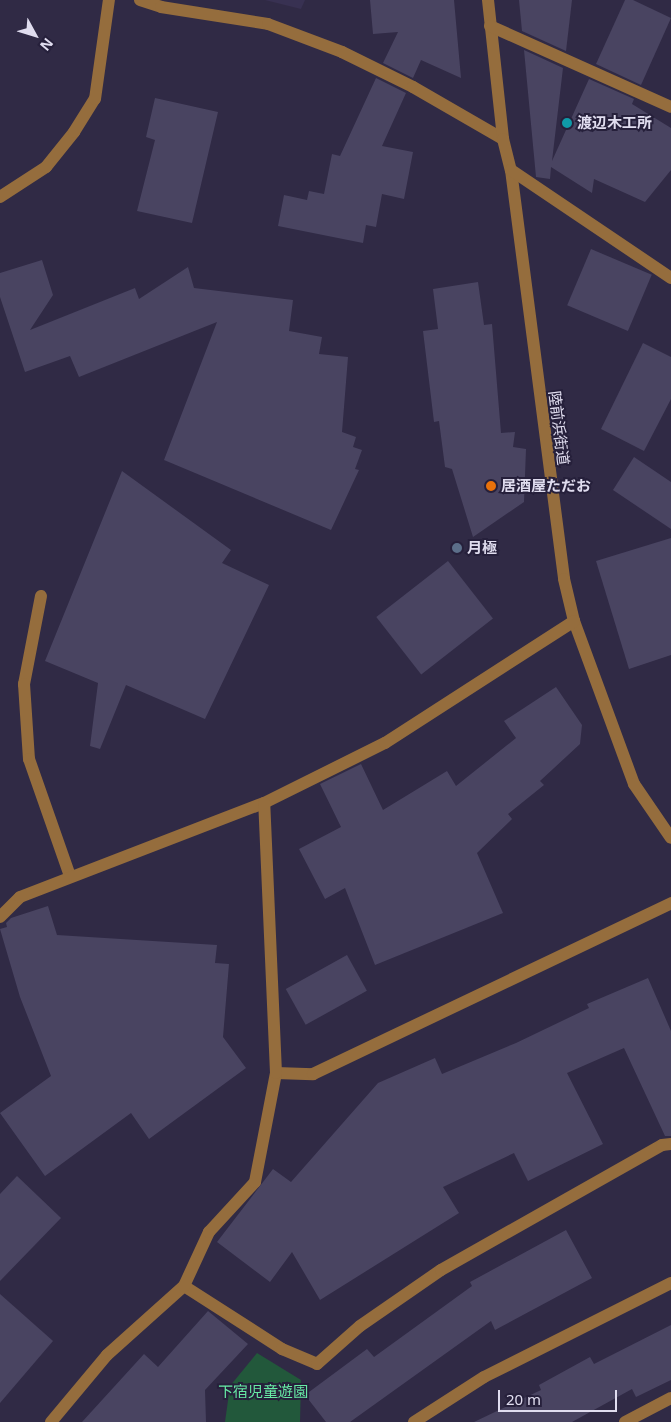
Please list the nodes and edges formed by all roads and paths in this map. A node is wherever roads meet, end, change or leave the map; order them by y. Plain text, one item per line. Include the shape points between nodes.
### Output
1 (109, 0) edge
2 (140, 0) edge
3 (488, 0) edge
4 (490, 26) junction
5 (671, 107) edge
6 (503, 139) junction
7 (511, 170) junction
8 (0, 197) edge
9 (671, 278) edge
10 (41, 596) dead end
11 (574, 621) junction
12 (264, 803) junction
13 (671, 838) edge
14 (70, 876) junction
15 (671, 902) edge
16 (0, 917) edge
17 (276, 1073) junction
18 (671, 1144) edge
19 (671, 1283) edge
20 (184, 1286) junction
21 (671, 1398) edge
22 (51, 1422) edge
23 (414, 1422) edge
24 (625, 1422) edge

1 - 8 street via 95,99 46,167
2 - 6 street via 161,7 268,24 342,52 413,87
3 - 4 street, 陸前浜街道
4 - 5 street
4 - 6 street, 陸前浜街道
6 - 7 street, 陸前浜街道
7 - 9 street
7 - 11 street, 陸前浜街道 via 545,450 564,579
10 - 14 street via 24,684 29,758
11 - 12 street via 385,743
11 - 13 street, 陸前浜街道 via 634,784
12 - 14 street
12 - 17 street
14 - 16 street via 20,897
15 - 17 street via 313,1074
17 - 20 street via 254,1182 209,1232
18 - 20 street via 662,1145 441,1270 360,1326 316,1364 282,1349
19 - 23 street via 484,1377
20 - 22 street via 107,1355
21 - 24 street

